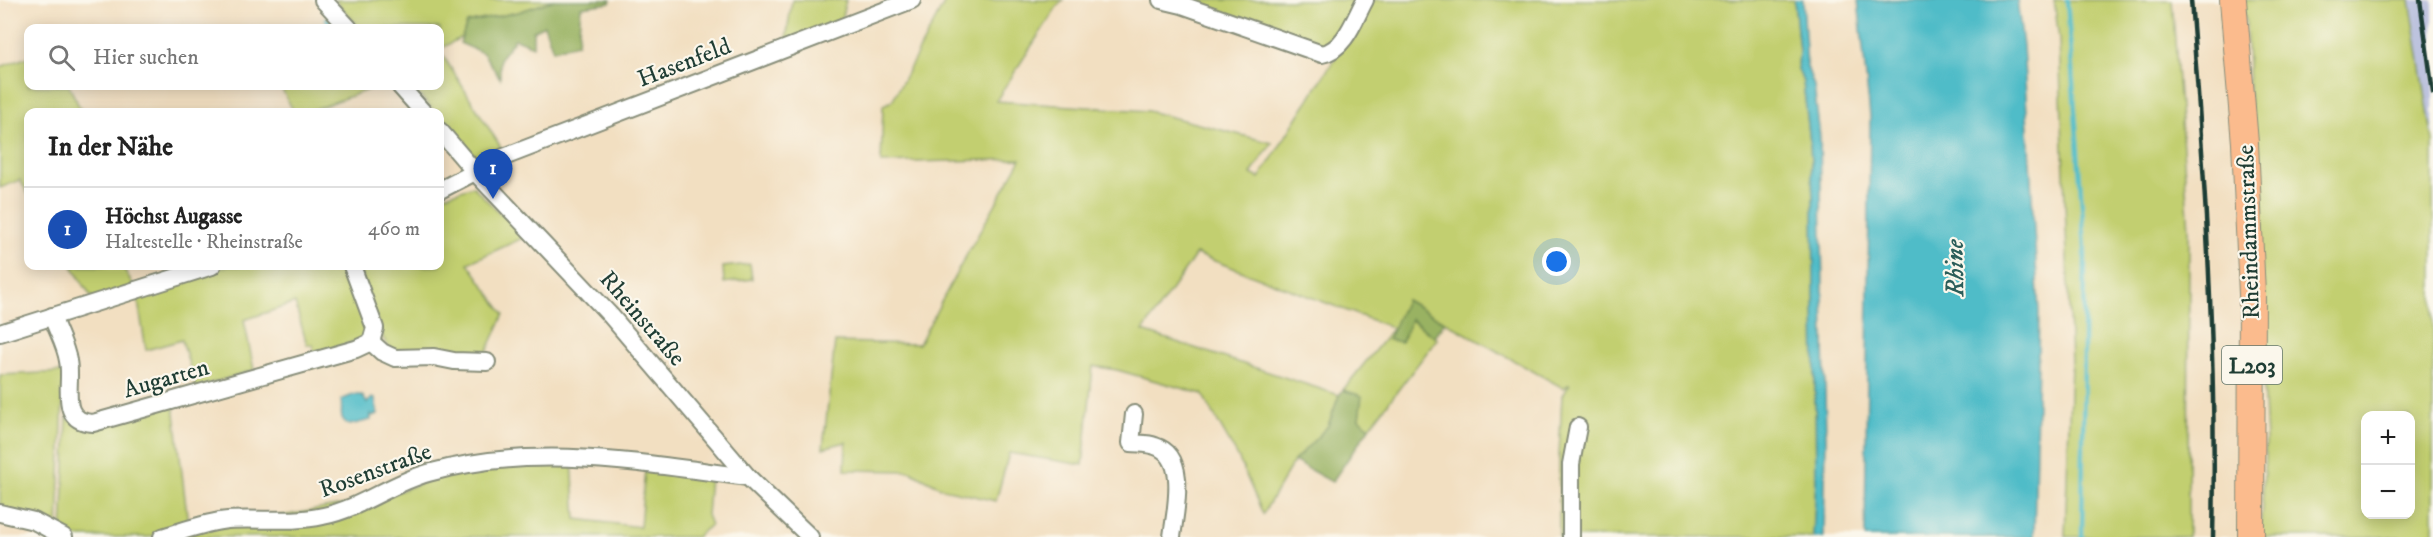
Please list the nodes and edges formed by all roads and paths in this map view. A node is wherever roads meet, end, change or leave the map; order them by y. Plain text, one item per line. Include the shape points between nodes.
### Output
1 (323, 0) edge
2 (912, 0) edge
3 (1161, 0) edge
4 (1365, 0) edge
5 (2233, 0) edge
6 (345, 24) edge
7 (404, 90) edge
8 (419, 108) edge
9 (444, 136) edge
10 (475, 172) junction
11 (444, 188) edge
12 (199, 270) edge
13 (353, 270) edge
14 (52, 316) junction
15 (0, 333) edge
16 (371, 342) junction
17 (487, 362) dead end
18 (1134, 414) dead end
19 (1578, 427) dead end
20 (748, 477) junction
21 (0, 513) edge
22 (64, 537) edge
23 (162, 537) edge
24 (810, 537) edge
25 (1172, 537) edge
26 (1571, 537) edge
27 (2252, 537) edge

1 - 6 street
2 - 10 street, Hasenfeld via 491,162
3 - 4 street via 1322,54 1339,46
5 - 27 main road, Rheindammstraße / L203 via 2252,294
7 - 8 street
9 - 10 street, Rheinstraße
10 - 11 street, Hasenfeld
10 - 20 street, Rheinstraße via 611,316
12 - 14 street
13 - 16 street via 375,328
14 - 15 street
14 - 16 street, Augarten via 68,360 67,397 76,417 85,423
16 - 17 street via 395,358
18 - 25 street via 1131,442 1156,446 1174,462 1177,474
19 - 26 street via 1571,464
20 - 23 street, Rosenstraße via 598,458 488,459 427,473 324,516 226,520
20 - 24 street, Rheinstraße
21 - 22 street via 34,521

